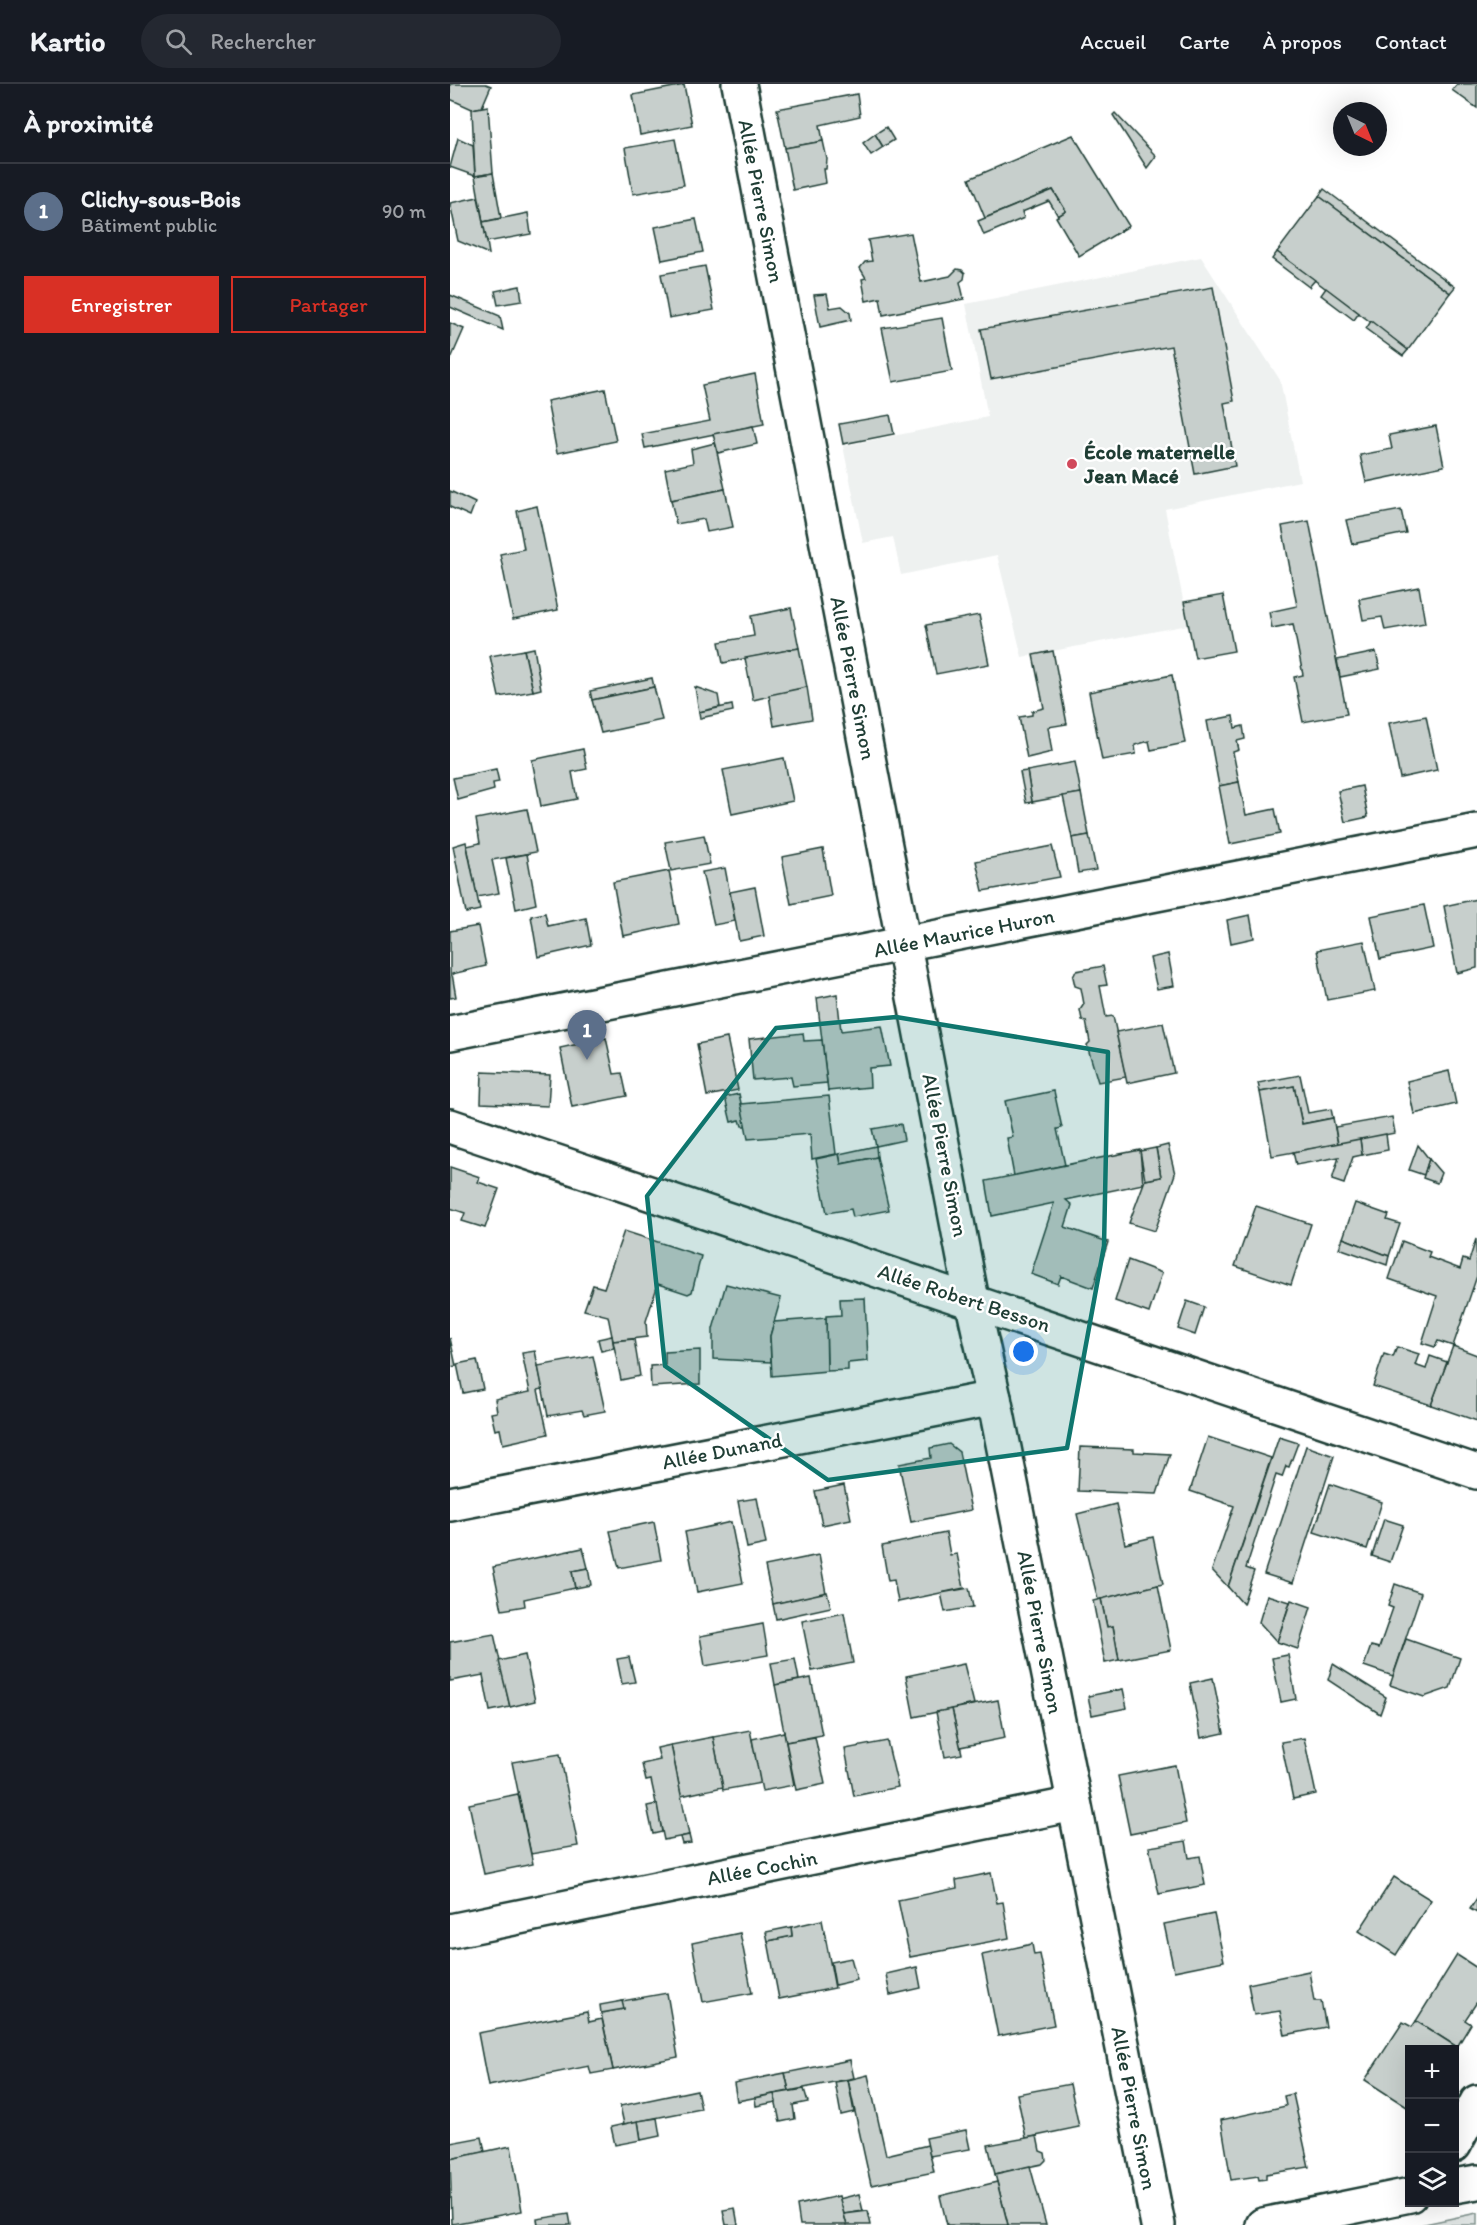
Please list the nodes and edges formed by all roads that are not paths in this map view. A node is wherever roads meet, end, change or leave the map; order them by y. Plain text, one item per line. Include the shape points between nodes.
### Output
1 (739, 84) edge
2 (1477, 831) edge
3 (906, 945) junction
4 (450, 1034) edge
5 (450, 1126) edge
6 (972, 1300) junction
7 (994, 1398) junction
8 (1477, 1472) edge
9 (450, 1504) edge
10 (1074, 1804) junction
11 (450, 1931) edge
12 (1477, 2102) edge
13 (1459, 2137) edge
14 (1477, 2182) edge
15 (1459, 2185) edge
16 (1405, 2196) edge
17 (1158, 2225) edge
18 (1263, 2225) edge

1 - 3 street, Allée Pierre Simon
2 - 3 street, Allée Maurice Huron
3 - 4 street, Allée Maurice Huron
3 - 6 street, Allée Pierre Simon
5 - 6 street, Allée Robert Besson
6 - 7 street, Allée Pierre Simon
6 - 8 street, Allée Robert Besson
7 - 9 street, Allée Dunand
7 - 10 street, Allée Pierre Simon
10 - 11 street, Allée Cochin
10 - 17 street, Allée Pierre Simon
12 - 13 street
14 - 15 street
16 - 18 street

